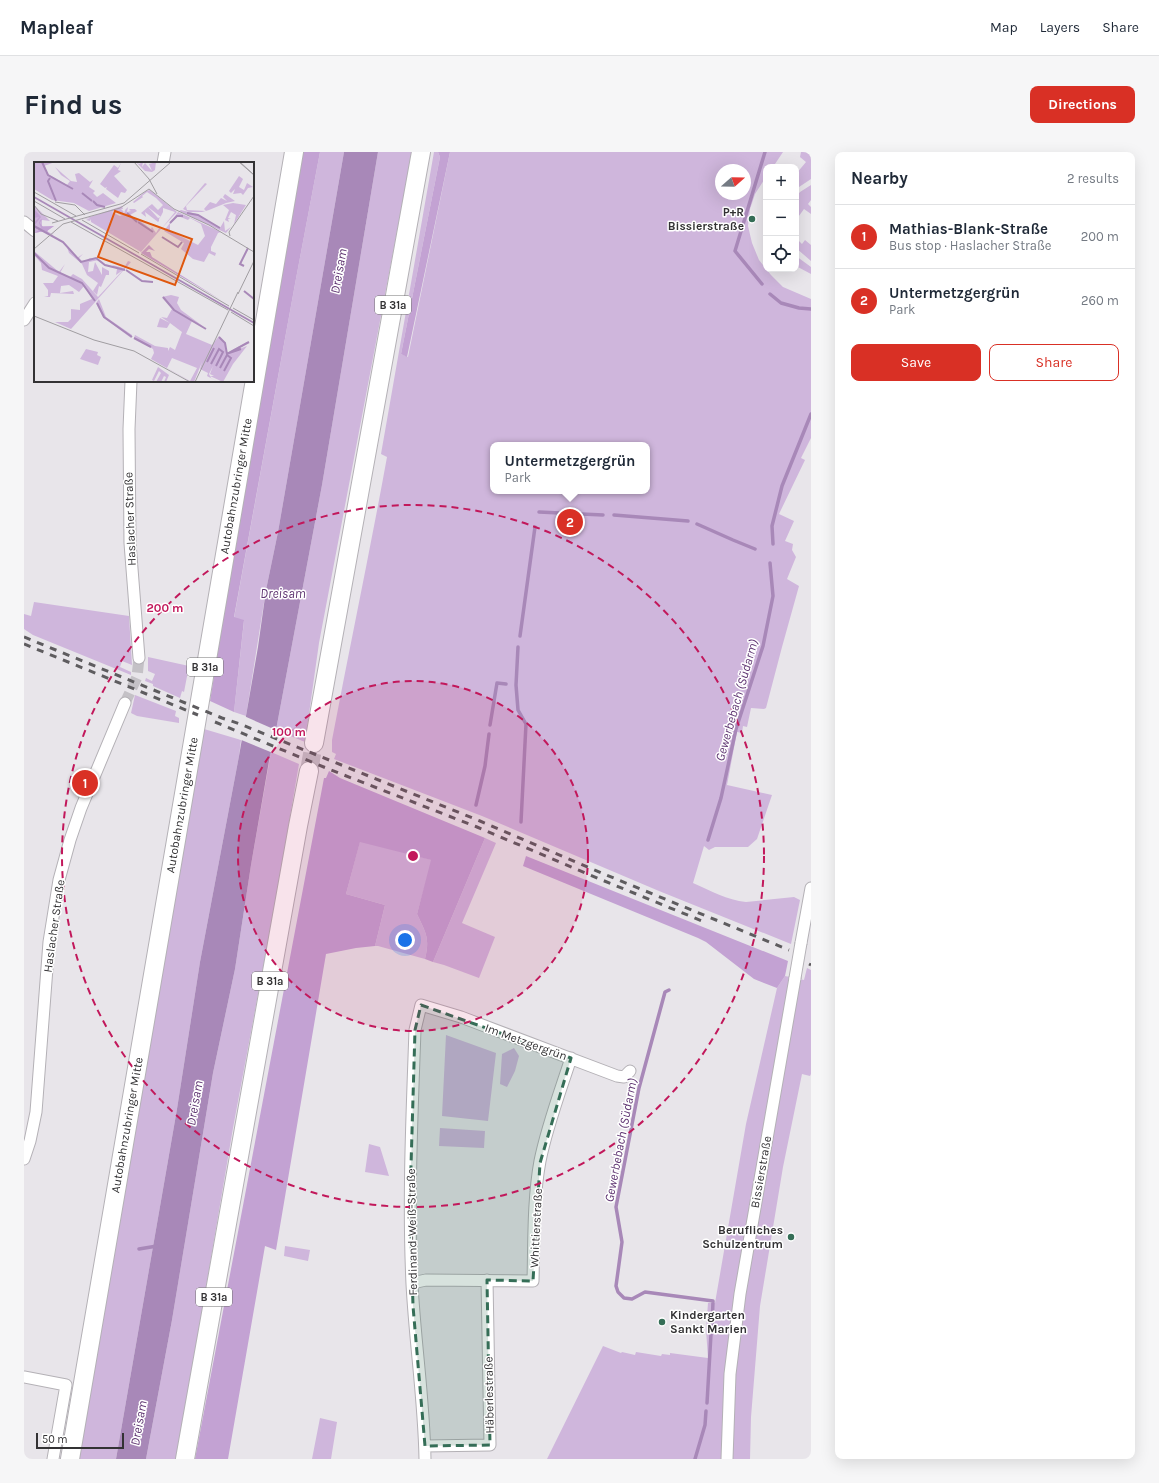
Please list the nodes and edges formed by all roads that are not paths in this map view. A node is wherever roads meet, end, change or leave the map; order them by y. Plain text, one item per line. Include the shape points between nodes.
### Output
1 (165, 152) edge
2 (294, 152) edge
3 (420, 152) edge
4 (163, 162) edge
5 (24, 222) edge
6 (34, 230) edge
7 (34, 304) edge
8 (24, 320) edge
9 (132, 382) edge
10 (139, 658) tunnel mouth
11 (125, 703) tunnel mouth
12 (314, 743) tunnel mouth
13 (309, 771) tunnel mouth
14 (811, 888) edge
15 (420, 1005) joint
16 (571, 1058) junction
17 (630, 1071) dead end
18 (27, 1139) edge
19 (24, 1159) edge
20 (487, 1280) junction
21 (412, 1283) junction
22 (24, 1377) edge
23 (425, 1446) junction
24 (53, 1459) edge
25 (70, 1459) edge
26 (185, 1459) edge
27 (425, 1459) edge
28 (727, 1459) edge

1 - 4 street
2 - 25 highway, Autobahnzubringer Mitte / B 31a
3 - 12 highway, B 31a
5 - 6 street
7 - 8 street
9 - 10 street, Haslacher Straße via 129,430 130,543
11 - 18 street, Haslacher Straße via 81,808 59,880 49,942 36,1112
13 - 26 highway, B 31a
14 - 28 street, Bissierstraße, bridge via 740,1294 730,1374
15 - 16 street, Im Metzgergrün via 461,1017
15 - 21 street, Ferdinand-Weiß-Straße via 415,1030 412,1111
16 - 17 street, Im Metzgergrün via 617,1076 624,1077
16 - 20 street, Whittierstraße via 554,1108 540,1163 535,1212 533,1281
18 - 19 street, Haslacher Straße
20 - 21 street, Whittierstraße via 426,1280
20 - 23 street, Häberlestraße via 490,1445
21 - 23 street, Ferdinand-Weiß-Straße
22 - 24 street via 66,1385
23 - 27 street, Ferdinand-Weiß-Straße

